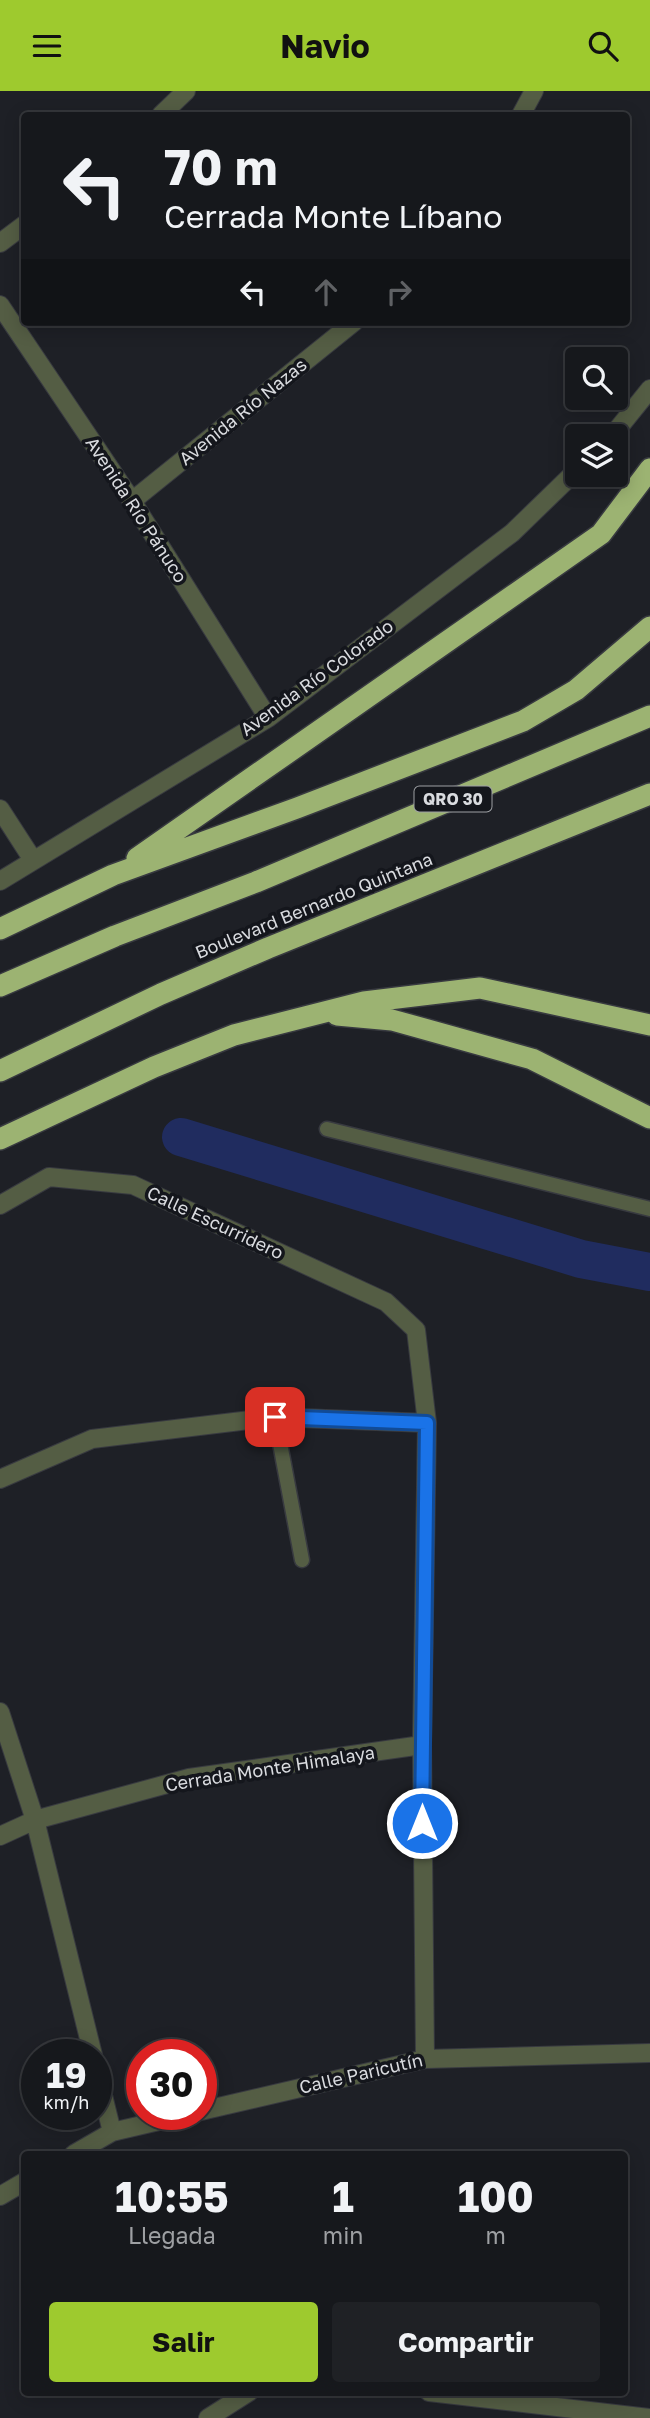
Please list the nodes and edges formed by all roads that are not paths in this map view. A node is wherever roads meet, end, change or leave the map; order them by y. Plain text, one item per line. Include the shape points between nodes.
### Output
1 (186, 91) edge
2 (534, 91) edge
3 (165, 112) edge
4 (523, 112) edge
5 (21, 227) edge
6 (0, 243) edge
7 (0, 305) edge
8 (349, 326) edge
9 (650, 389) edge
10 (622, 424) edge
11 (650, 469) edge
12 (565, 482) edge
13 (132, 501) junction
14 (650, 627) edge
15 (650, 716) edge
16 (268, 718) junction
17 (650, 794) edge
18 (0, 810) edge
19 (33, 860) junction
20 (113, 875) junction
21 (0, 881) edge
22 (0, 929) edge
23 (0, 986) edge
24 (321, 1013) junction
25 (650, 1025) edge
26 (0, 1071) edge
27 (650, 1118) edge
28 (327, 1129) dead end
29 (0, 1139) edge
30 (0, 1205) edge
31 (650, 1209) edge
32 (275, 1417) junction
33 (427, 1423) junction
34 (0, 1479) edge
35 (302, 1560) dead end
36 (0, 1713) edge
37 (422, 1745) junction
38 (35, 1820) junction
39 (0, 1836) edge
40 (89, 2039) edge
41 (650, 2053) edge
42 (425, 2059) junction
43 (217, 2107) edge
44 (112, 2128) edge
45 (126, 2129) edge
46 (113, 2132) junction
47 (79, 2151) edge
48 (21, 2184) edge
49 (0, 2196) edge
50 (243, 2396) edge
51 (463, 2396) edge
52 (208, 2418) edge
53 (650, 2418) edge

1 - 3 street
2 - 4 street
5 - 6 street
7 - 13 street, Avenida Río Pánuco
8 - 13 street, Avenida Río Nazas
9 - 10 street
11 - 20 highway via 601,534
12 - 16 street, Avenida Río Colorado via 512,533
13 - 16 street, Avenida Río Pánuco
14 - 20 highway via 576,690 523,720
15 - 23 highway, QRO 30
16 - 19 street, Avenida Río Colorado
17 - 26 highway, Boulevard Bernardo Quintana via 256,953
18 - 19 street
19 - 21 street, Avenida Río Colorado
20 - 22 highway
24 - 25 highway via 364,1002 480,988
24 - 27 highway via 392,1020 533,1059
24 - 29 highway via 234,1035
28 - 31 lane
30 - 33 street, Calle Escurridero via 49,1177 133,1185 386,1302 416,1330
32 - 33 street
32 - 34 street via 92,1439
32 - 35 lane
33 - 37 street, Calle Escurridero
36 - 38 street
37 - 38 street, Cerrada Monte Himalaya via 189,1778
37 - 42 street, Calle Escurridero
38 - 39 street, Cerrada Monte Himalaya
38 - 40 street
41 - 42 street, Calle Paricutín
42 - 43 street, Calle Paricutín
44 - 46 street
45 - 46 street
46 - 47 street
48 - 49 street
50 - 52 street
51 - 53 street

